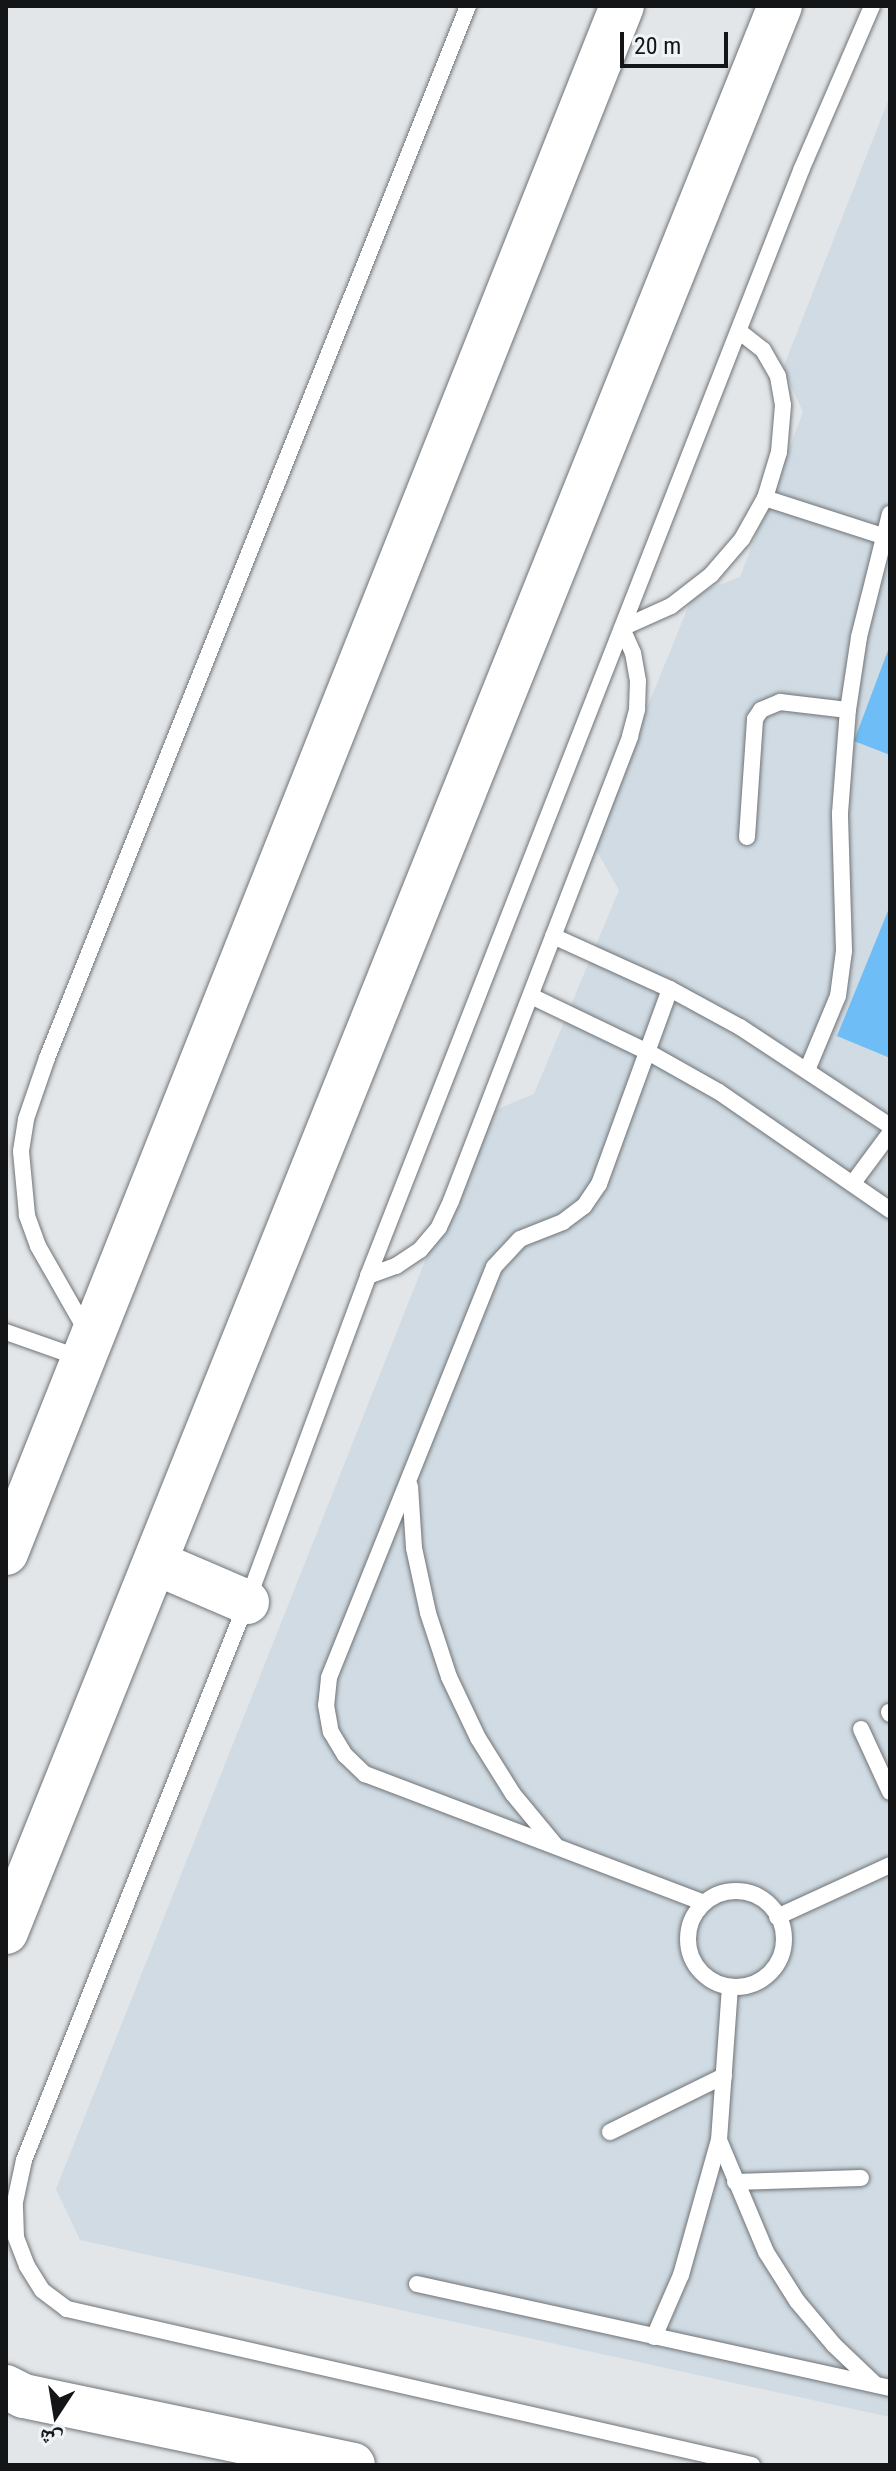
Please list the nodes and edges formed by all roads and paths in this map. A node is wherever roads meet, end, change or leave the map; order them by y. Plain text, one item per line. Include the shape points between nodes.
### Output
1 (468, 6) edge
2 (622, 6) edge
3 (780, 6) edge
4 (872, 6) edge
5 (739, 331) junction
6 (765, 498) junction
7 (890, 514) edge
8 (883, 536) junction
9 (622, 628) junction
10 (848, 710) junction
11 (747, 837) dead end
12 (553, 936) junction
13 (670, 989) junction
14 (531, 996) junction
15 (648, 1052) junction
16 (808, 1068) junction
17 (890, 1126) edge
18 (890, 1133) edge
19 (853, 1183) junction
20 (890, 1210) edge
21 (368, 1276) junction
22 (6, 1332) edge
23 (88, 1350) junction
24 (409, 1480) junction
25 (6, 1553) edge
26 (156, 1563) junction
27 (247, 1602) junction
28 (861, 1729) dead end
29 (890, 1792) edge
30 (556, 1847) junction
31 (890, 1865) edge
32 (704, 1903) junction
33 (777, 1917) junction
34 (6, 1932) edge
35 (730, 1987) junction
36 (724, 2076) junction
37 (610, 2132) dead end
38 (719, 2140) junction
39 (861, 2178) dead end
40 (735, 2182) junction
41 (417, 2284) dead end
42 (654, 2337) junction
43 (883, 2386) edge
44 (6, 2387) edge
45 (353, 2465) edge
46 (752, 2465) edge

1 - 23 lane via 26,1119 21,1151 27,1215
2 - 23 main road
3 - 26 main road
4 - 5 lane
5 - 6 lane via 771,363 783,405 779,452
5 - 9 lane
6 - 8 lane
6 - 9 lane via 742,539 711,575 671,606
7 - 8 lane
8 - 10 lane
9 - 12 lane via 636,667 637,709
9 - 21 lane
10 - 11 lane via 780,702 761,710 755,719
10 - 16 lane via 840,813 842,966 838,996
12 - 13 lane
12 - 14 lane
13 - 15 lane
13 - 16 lane
14 - 15 lane
14 - 21 lane via 439,1227 408,1258
15 - 19 lane via 719,1092
15 - 24 lane via 599,1184 563,1222 520,1239 494,1267
16 - 17 lane
18 - 19 lane
19 - 20 lane
21 - 27 lane
22 - 23 lane
23 - 25 main road
24 - 30 lane via 417,1561 449,1677 513,1794
24 - 30 lane via 329,1678 331,1732 365,1774
26 - 27 main road
26 - 34 main road
27 - 46 lane via 24,2160 15,2202 16,2237 27,2266 42,2290 67,2309
28 - 29 lane
30 - 32 lane
31 - 33 lane
32 - 33 lane via 733,1892 749,1893
32 - 35 lane via 688,1930 688,1946 702,1974
33 - 35 lane via 784,1941 773,1970 761,1981
35 - 36 lane
36 - 37 lane
36 - 38 lane
38 - 40 lane
38 - 42 lane via 681,2275
39 - 40 lane
40 - 43 lane via 766,2252 797,2301 834,2345
41 - 42 lane
42 - 43 lane
44 - 45 main road via 24,2396

